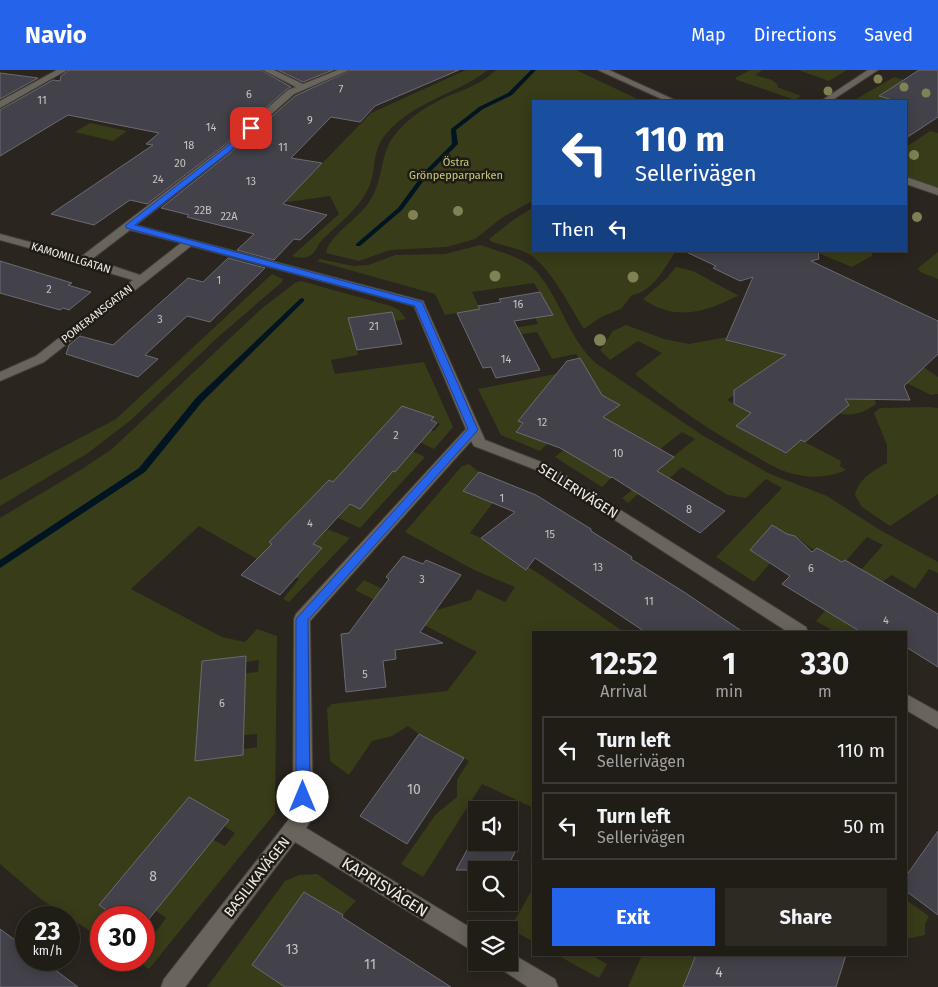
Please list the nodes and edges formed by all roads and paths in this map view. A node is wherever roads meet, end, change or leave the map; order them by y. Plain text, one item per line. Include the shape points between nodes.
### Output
1 (63, 70) edge
2 (267, 70) edge
3 (345, 70) edge
4 (602, 70) edge
5 (874, 70) edge
6 (303, 87) junction
7 (671, 100) edge
8 (827, 100) edge
9 (0, 105) edge
10 (907, 180) edge
11 (938, 192) edge
12 (128, 226) junction
13 (0, 237) edge
14 (188, 242) junction
15 (84, 260) junction
16 (142, 279) junction
17 (0, 378) edge
18 (473, 430) junction
19 (798, 631) edge
20 (907, 702) edge
21 (938, 721) edge
22 (293, 830) junction
23 (468, 938) edge
24 (518, 968) edge
25 (172, 987) edge
26 (547, 987) edge

1 - 9 street
2 - 6 street
3 - 6 street
4 - 7 street
5 - 8 street
6 - 12 street via 291,92 226,150
10 - 11 street
12 - 14 street, SELLERIVÄGEN
12 - 15 street
13 - 15 street, KAMOMILLGATAN
14 - 16 street, POMERANSGATAN
14 - 18 street, SELLERIVÄGEN via 418,304
15 - 16 street, KAMOMILLGATAN
16 - 17 street, POMERANSGATAN via 40,359
18 - 19 street, SELLERIVÄGEN via 479,443 544,468
18 - 22 street, BASILIKAVÄGEN via 302,619 303,817
20 - 21 street
22 - 23 street, KAPRISVÄGEN
22 - 25 street, BASILIKAVÄGEN
24 - 26 street

